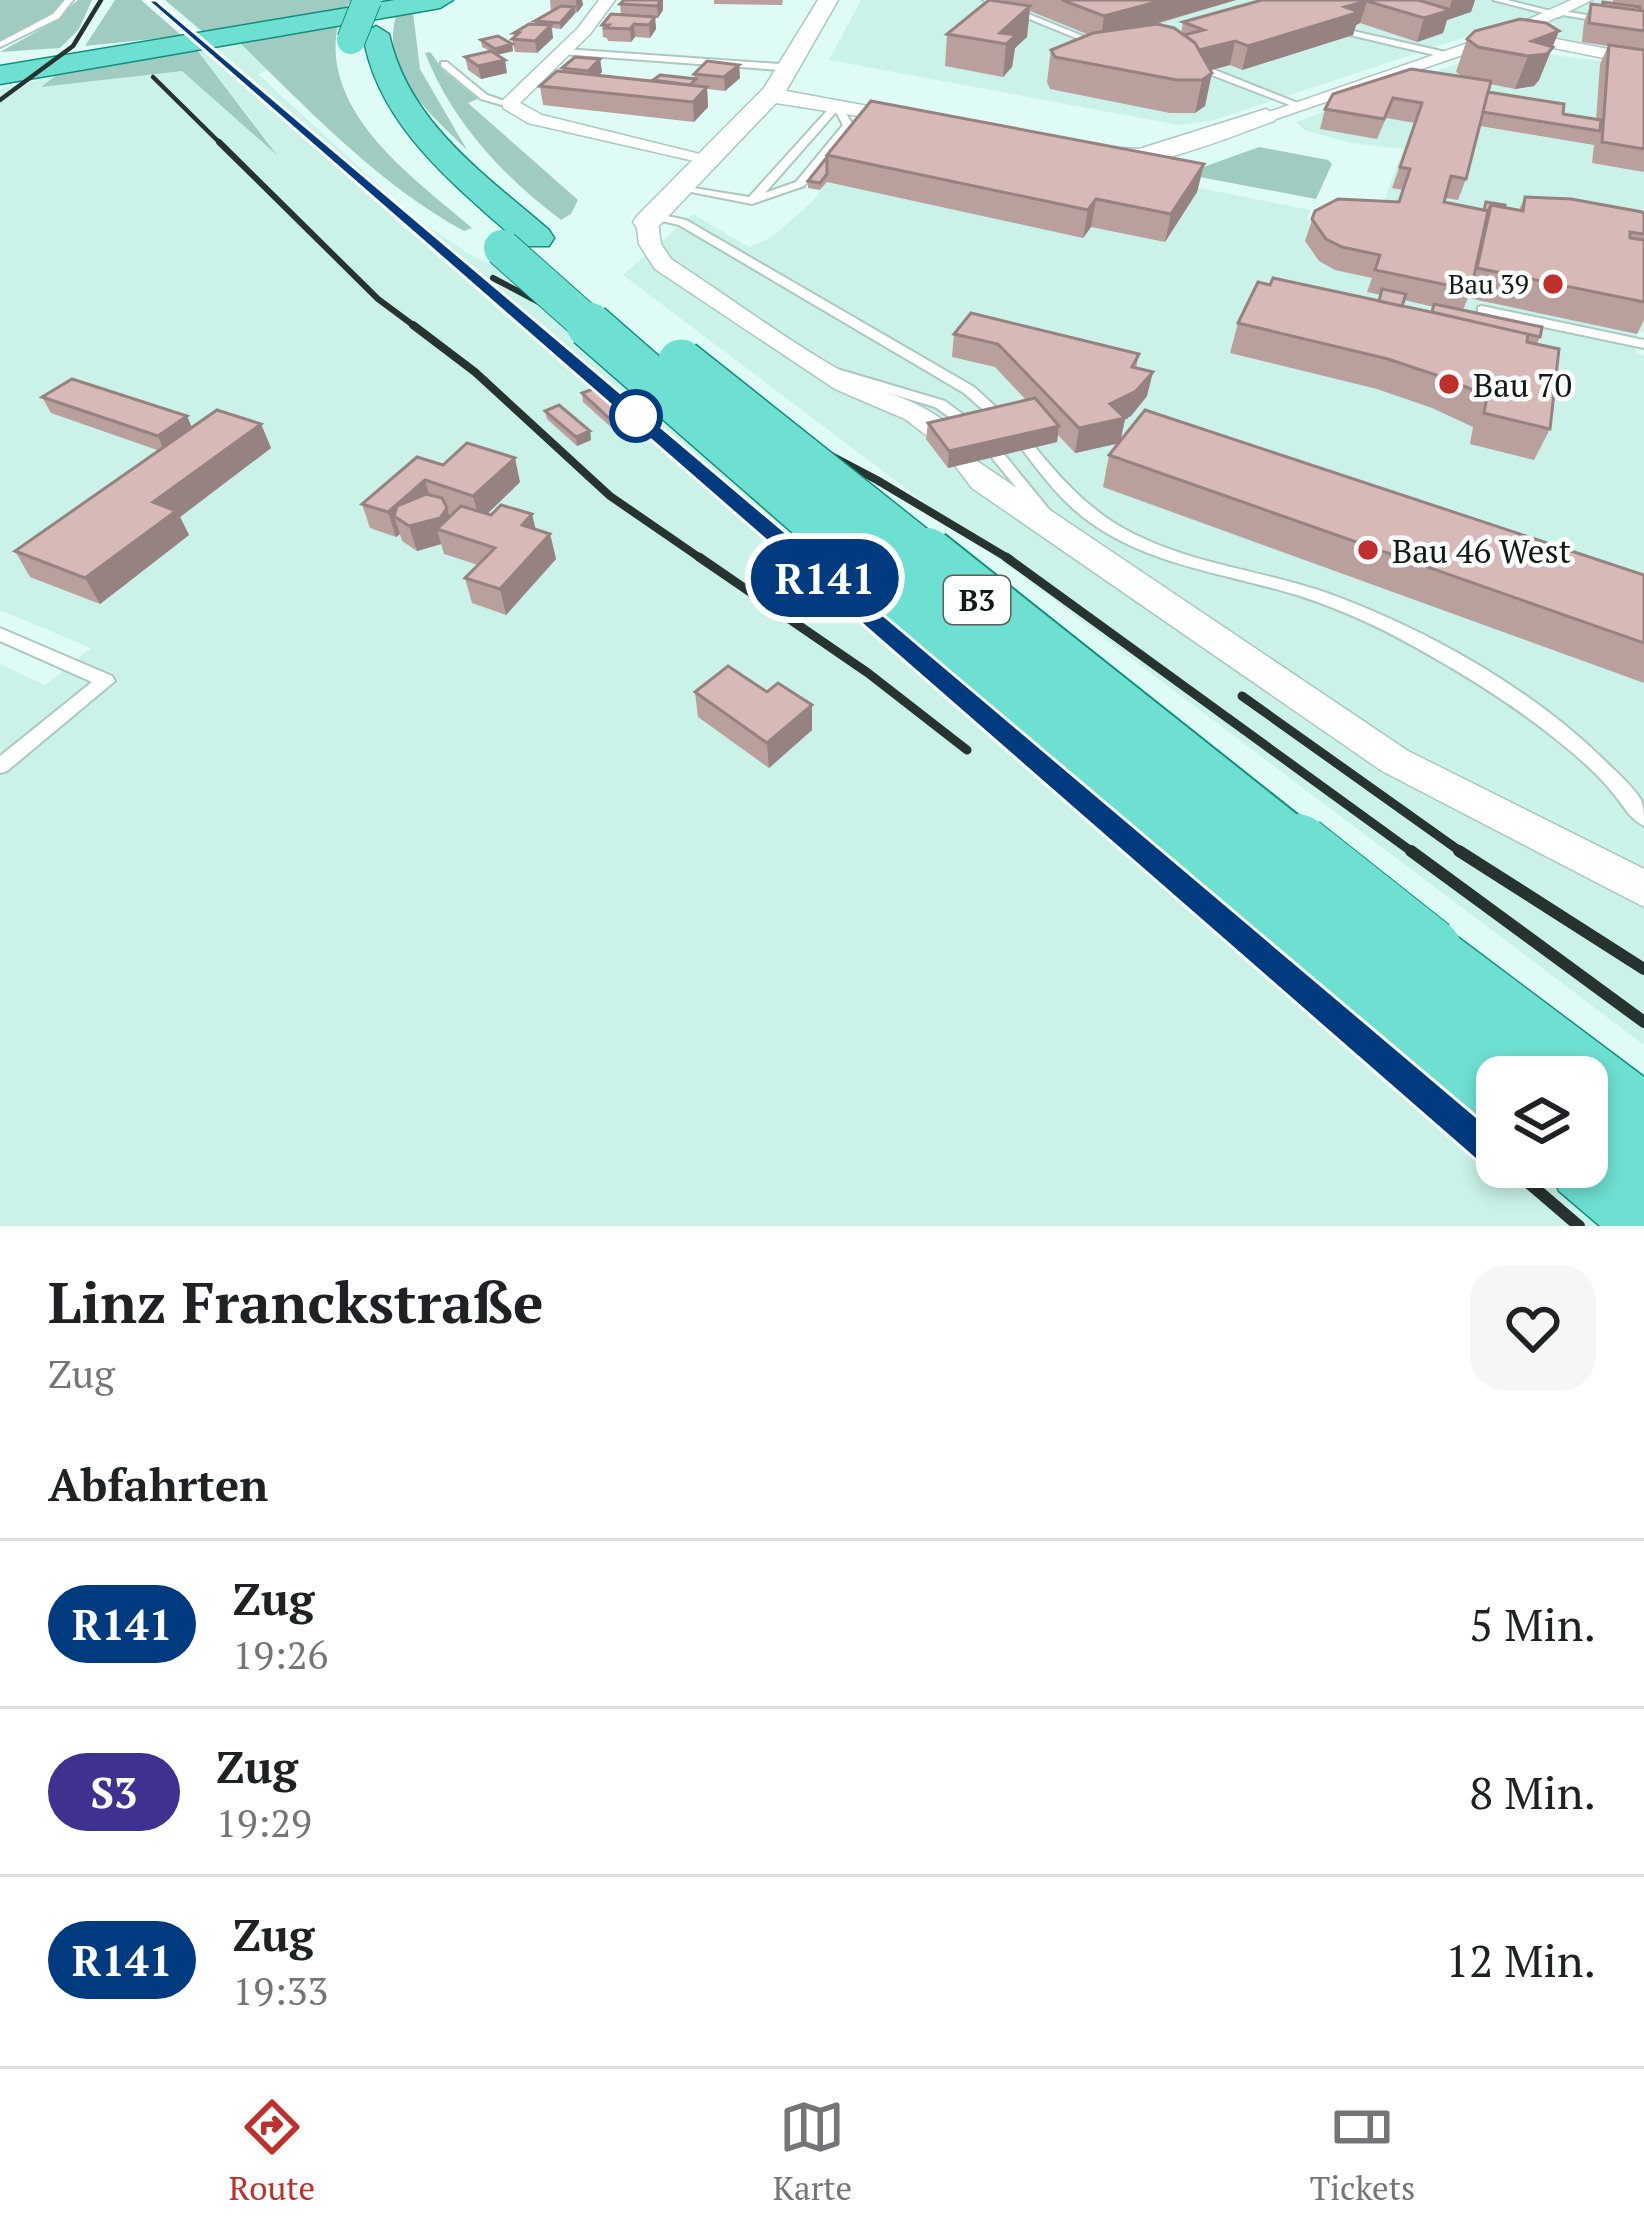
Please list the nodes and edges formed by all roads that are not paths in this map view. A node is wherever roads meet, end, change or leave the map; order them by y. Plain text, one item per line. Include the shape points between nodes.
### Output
1 (69, 0) edge
2 (368, 0) edge
3 (396, 0) edge
4 (409, 0) edge
5 (440, 0) edge
6 (607, 0) edge
7 (828, 0) edge
8 (987, 0) edge
9 (1497, 0) edge
10 (1584, 0) edge
11 (1561, 14) junction
12 (1644, 27) edge
13 (1034, 31) edge
14 (1059, 31) junction
15 (1353, 33) edge
16 (1509, 34) junction
17 (363, 37) junction
18 (1110, 46) edge
19 (1, 49) edge
20 (564, 52) junction
21 (1447, 55) junction
22 (1644, 61) edge
23 (444, 64) dead end
24 (794, 68) junction
25 (1212, 73) edge
26 (0, 75) edge
27 (774, 96) junction
28 (508, 104) junction
29 (837, 105) junction
30 (1298, 105) junction
31 (1266, 116) joint
32 (940, 125) edge
33 (1074, 152) edge
34 (709, 162) junction
35 (681, 189) junction
36 (752, 201) junction
37 (650, 219) junction
38 (1482, 310) edge
39 (1644, 344) edge
40 (820, 368) junction
41 (1004, 422) edge
42 (944, 435) edge
43 (980, 449) joint
44 (1028, 449) edge
45 (0, 634) edge
46 (0, 766) edge
47 (1644, 818) edge
48 (1644, 889) edge
49 (1404, 974) junction
50 (1545, 1056) edge
51 (1476, 1063) edge
52 (1608, 1098) edge
53 (1644, 1126) edge
54 (1608, 1180) edge
55 (1644, 1210) edge

1 - 19 lane
2 - 17 main road, bridge
3 - 17 main road
4 - 19 main road via 191,38
5 - 26 main road
6 - 20 street
7 - 24 street
8 - 14 lane
9 - 11 lane
10 - 11 street
11 - 12 lane
11 - 16 street
13 - 14 lane
14 - 18 lane
15 - 21 lane
16 - 21 street
16 - 22 street
17 - 49 main road, B3, bridge via 355,71 382,124 805,516
20 - 24 lane
20 - 28 street
21 - 30 street
23 - 28 lane via 484,97
24 - 27 street
25 - 30 lane
27 - 29 street
27 - 34 street
28 - 34 street via 555,124
29 - 32 street
29 - 36 lane
29 - 36 lane via 848,125 800,184
30 - 31 street
31 - 33 street via 1141,157
34 - 35 street
35 - 36 lane
35 - 37 street
37 - 40 street via 650,244 663,263
37 - 41 lane via 682,222 969,389
38 - 39 lane
40 - 42 street via 915,412
40 - 43 lane via 940,404
43 - 48 street via 982,482 1395,761
44 - 47 lane via 1075,502 1130,539 1331,601 1524,706 1576,742
45 - 46 lane via 106,681
49 - 50 main road, B3
49 - 51 main road, B3
52 - 53 main road, B3
54 - 55 main road

